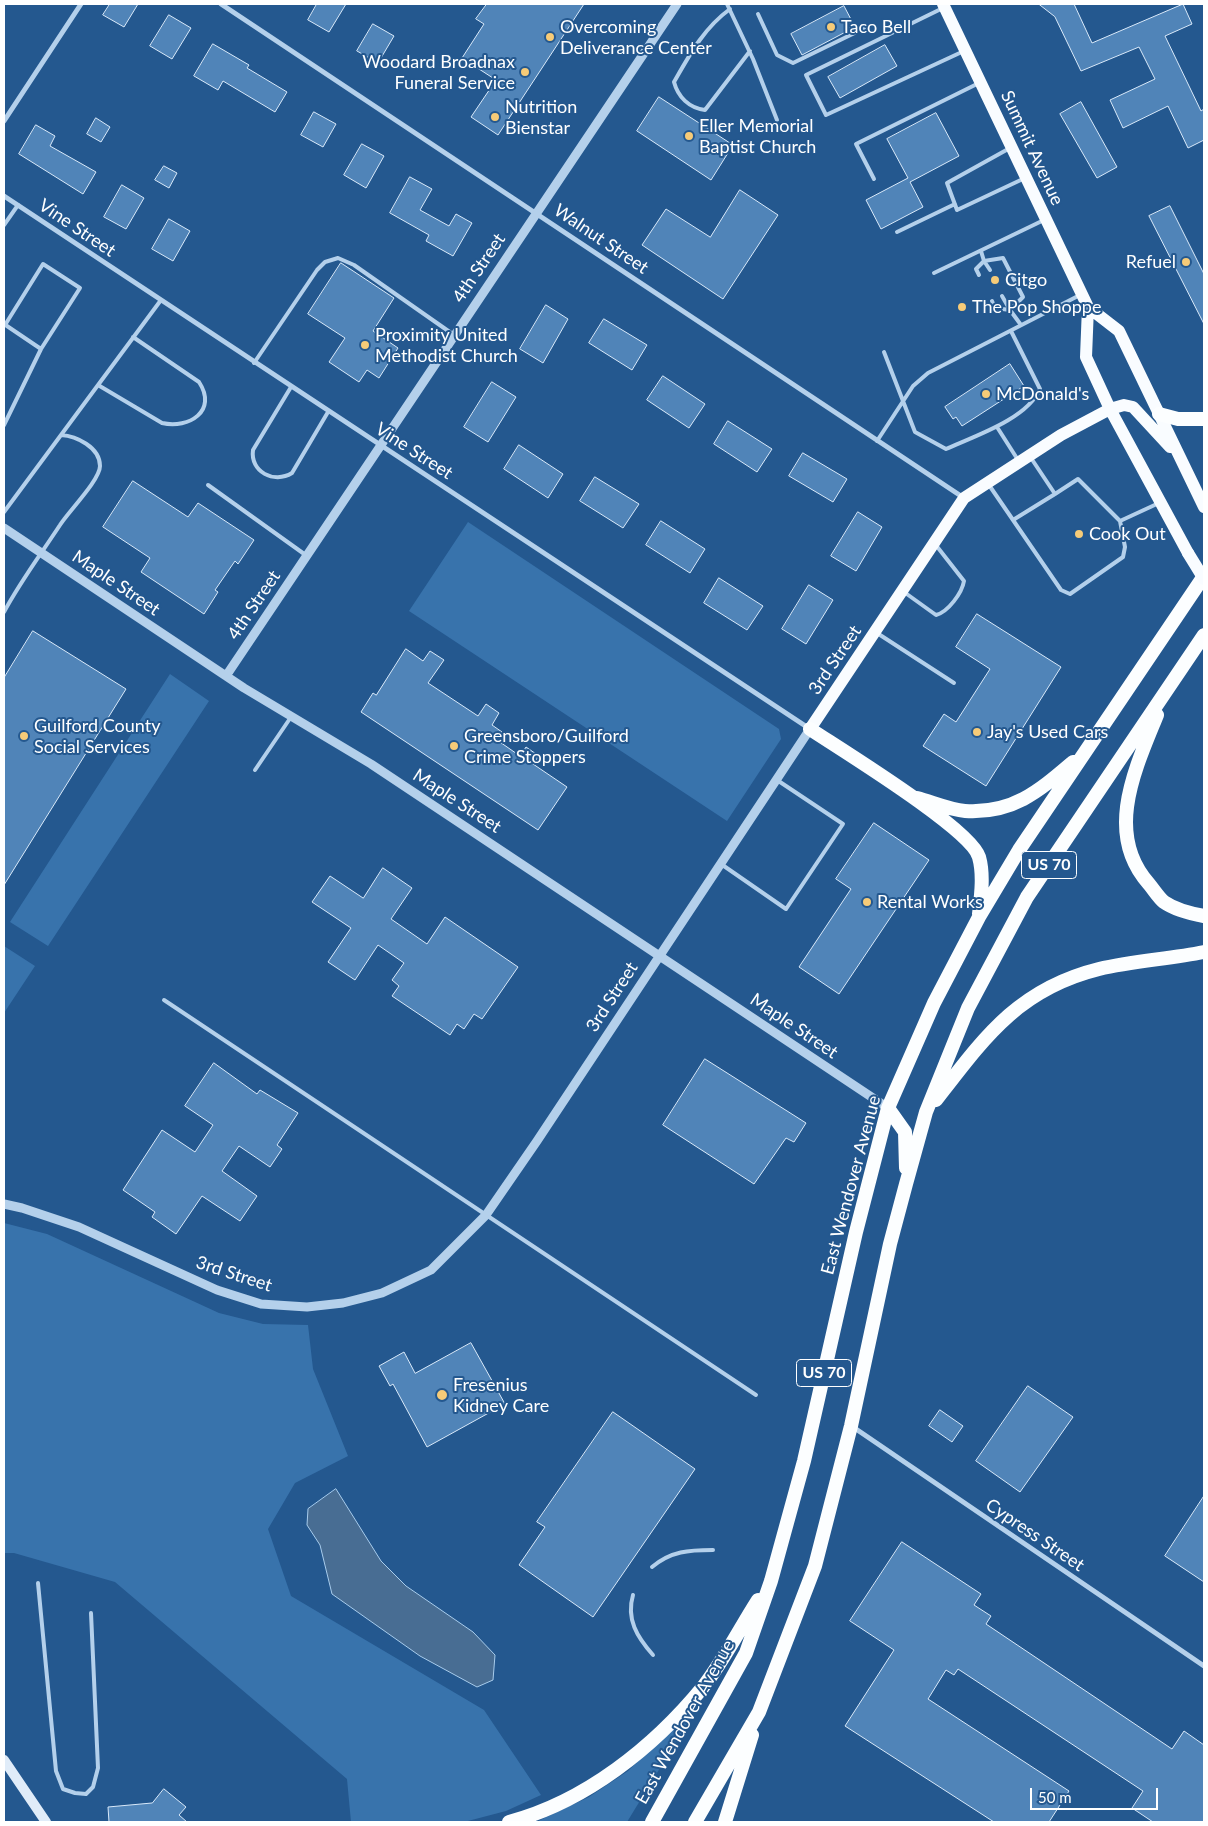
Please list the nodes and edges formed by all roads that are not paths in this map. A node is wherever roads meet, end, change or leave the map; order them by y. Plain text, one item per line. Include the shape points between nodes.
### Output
1 (81, 4) edge
2 (222, 4) edge
3 (677, 4) edge
4 (727, 4) edge
5 (944, 5) edge
6 (730, 9) junction
7 (758, 14) dead end
8 (869, 26) dead end
9 (750, 51) junction
10 (966, 51) junction
11 (981, 82) junction
12 (777, 120) dead end
13 (4, 121) edge
14 (1012, 147) junction
15 (1026, 178) junction
16 (874, 179) dead end
17 (4, 196) edge
18 (955, 204) junction
19 (18, 205) junction
20 (536, 212) junction
21 (1046, 219) junction
22 (4, 225) edge
23 (897, 232) dead end
24 (981, 251) junction
25 (984, 260) junction
26 (990, 270) dead end
27 (934, 273) dead end
28 (979, 275) dead end
29 (1082, 294) junction
30 (1002, 296) dead end
31 (161, 300) junction
32 (992, 301) dead end
33 (1088, 307) junction
34 (1010, 310) junction
35 (4, 324) edge
36 (1021, 325) junction
37 (1011, 331) junction
38 (454, 335) junction
39 (133, 337) junction
40 (41, 349) junction
41 (884, 352) dead end
42 (254, 363) junction
43 (98, 385) junction
44 (291, 387) junction
45 (903, 403) junction
46 (1110, 409) junction
47 (328, 412) junction
48 (1159, 414) junction
49 (1204, 419) edge
50 (4, 425) edge
51 (997, 427) junction
52 (61, 435) junction
53 (877, 441) junction
54 (381, 446) junction
55 (1024, 459) junction
56 (1181, 461) junction
57 (988, 483) junction
58 (208, 485) dead end
59 (1055, 494) junction
60 (964, 498) junction
61 (1161, 502) junction
62 (1204, 507) edge
63 (4, 512) edge
64 (1013, 520) junction
65 (1120, 522) junction
66 (4, 528) edge
67 (934, 542) junction
68 (42, 554) junction
69 (307, 556) junction
70 (1204, 578) edge
71 (902, 591) junction
72 (4, 612) edge
73 (875, 632) junction
74 (1204, 635) edge
75 (226, 676) junction
76 (954, 684) dead end
77 (1168, 689) junction
78 (291, 717) junction
79 (810, 729) junction
80 (1087, 750) junction
81 (255, 770) dead end
82 (776, 780) junction
83 (911, 796) junction
84 (721, 864) junction
85 (1204, 916) edge
86 (979, 917) junction
87 (1204, 952) edge
88 (660, 956) junction
89 (164, 1000) dead end
90 (888, 1108) junction
91 (926, 1112) junction
92 (906, 1184) junction
93 (4, 1204) edge
94 (486, 1214) junction
95 (756, 1395) dead end
96 (851, 1426) junction
97 (713, 1550) dead end
98 (652, 1567) dead end
99 (771, 1580) junction
100 (38, 1583) dead end
101 (633, 1595) dead end
102 (91, 1613) dead end
103 (653, 1655) dead end
104 (1204, 1666) edge
105 (759, 1712) junction
106 (4, 1760) edge
107 (46, 1822) edge
108 (509, 1822) edge
109 (652, 1822) edge
110 (695, 1822) edge
111 (725, 1822) edge

1 - 13 street
2 - 20 street, Walnut Street via 471,172
3 - 20 street, 4th Street
4 - 6 lane
5 - 10 main road, Summit Avenue
5 - 10 lane via 806,75 826,115
6 - 9 lane
6 - 9 lane via 716,18 698,40 674,82 677,94 695,109 705,110
7 - 8 lane via 777,55 793,63
9 - 12 lane
10 - 11 main road, Summit Avenue
11 - 14 main road, Summit Avenue
11 - 16 lane via 856,144
14 - 15 main road, Summit Avenue
14 - 18 lane via 947,183
15 - 18 lane via 957,210
15 - 21 main road, Summit Avenue
17 - 19 street, Vine Street
18 - 23 lane
19 - 22 lane
19 - 31 street, Vine Street
20 - 38 street, 4th Street
20 - 53 street, Walnut Street
21 - 24 lane
21 - 29 main road, Summit Avenue
24 - 25 lane
24 - 27 lane
25 - 26 lane
25 - 28 lane via 976,269
25 - 34 lane via 1003,258 1023,297
29 - 33 main road, Summit Avenue
29 - 36 lane
30 - 34 lane
31 - 39 lane
31 - 42 street, Vine Street
32 - 34 lane via 995,308
33 - 46 main road, Summit Avenue via 1086,357
33 - 48 main road, Summit Avenue via 1119,331
34 - 36 lane
35 - 40 lane
35 - 40 lane via 42,264 80,288
36 - 37 lane
37 - 45 lane via 928,373 913,386
37 - 51 lane via 1040,389 1035,400
38 - 42 lane via 354,265 338,258 325,262 318,270
38 - 54 street, 4th Street
39 - 43 lane
39 - 43 lane via 199,382 204,390 204,406 200,414 185,424 162,423
40 - 50 lane
41 - 45 lane
42 - 44 street, Vine Street
43 - 52 lane
44 - 47 street, Vine Street
44 - 47 lane via 253,450 254,466 261,471 276,477 292,474
45 - 51 lane via 915,432 946,449
45 - 53 lane
46 - 55 main road, 3rd Street
46 - 56 main road via 1124,405 1133,407
46 - 61 main road, Summit Avenue
47 - 54 street, Vine Street
48 - 49 highway via 1178,419
48 - 56 main road, Summit Avenue
51 - 55 lane
52 - 63 lane
52 - 68 lane via 71,436 91,448 100,466
53 - 60 street, Walnut Street
54 - 69 street, 4th Street
54 - 79 street, Vine Street
55 - 57 main road, 3rd Street
55 - 59 lane
56 - 62 main road, Summit Avenue
57 - 60 main road, 3rd Street
57 - 64 lane
58 - 69 lane
59 - 64 lane
59 - 65 lane via 1078,479
60 - 67 main road, 3rd Street
61 - 65 lane
61 - 70 main road, Summit Avenue, bridge
64 - 65 lane via 1061,590 1070,594 1123,556 1125,547
66 - 68 street, Maple Street
67 - 71 main road, 3rd Street
67 - 71 lane via 964,582 950,606 936,615
68 - 72 lane
68 - 75 street, Maple Street
69 - 75 street, 4th Street
70 - 80 highway, East Wendover Avenue / US 70
71 - 73 main road, 3rd Street
73 - 76 lane
73 - 79 main road, 3rd Street
74 - 77 highway, US 70
75 - 78 street, Maple Street
77 - 85 highway via 1139,759 1125,816 1129,850 1141,875 1164,902
77 - 91 highway, US 70 via 1027,897 968,1008
78 - 81 lane
78 - 88 street, Maple Street via 371,764
79 - 82 street, 3rd Street
79 - 83 highway
80 - 83 highway via 1038,792 1002,809 964,811
80 - 86 highway, East Wendover Avenue / US 70 via 1019,850
82 - 84 street, 3rd Street
82 - 84 lane via 843,824 786,909
83 - 86 highway via 967,840 978,856 982,885
84 - 88 street, 3rd Street
86 - 90 highway, East Wendover Avenue / US 70 via 934,1003
87 - 91 highway via 1099,969 1057,983 1020,1004 977,1047
88 - 90 street, Maple Street
88 - 94 street, 3rd Street
89 - 94 lane
90 - 92 highway via 905,1132
90 - 99 highway, East Wendover Avenue / US 70 via 804,1461
91 - 92 highway, US 70
92 - 96 highway, US 70
93 - 94 street, 3rd Street via 79,1227 218,1290 261,1304 307,1307 343,1303 382,1293 430,1270
94 - 95 lane
96 - 104 street, Cypress Street
96 - 105 highway, US 70 via 815,1566
97 - 98 lane via 677,1552
99 - 108 highway via 703,1686 658,1736 622,1765 574,1796 532,1816
99 - 109 highway, East Wendover Avenue / US 70 via 746,1653
100 - 102 lane via 56,1770 63,1789 75,1794 86,1794 93,1787 98,1768
101 - 103 lane via 631,1620 642,1643
105 - 110 highway, US 70
105 - 111 highway
106 - 107 main road

